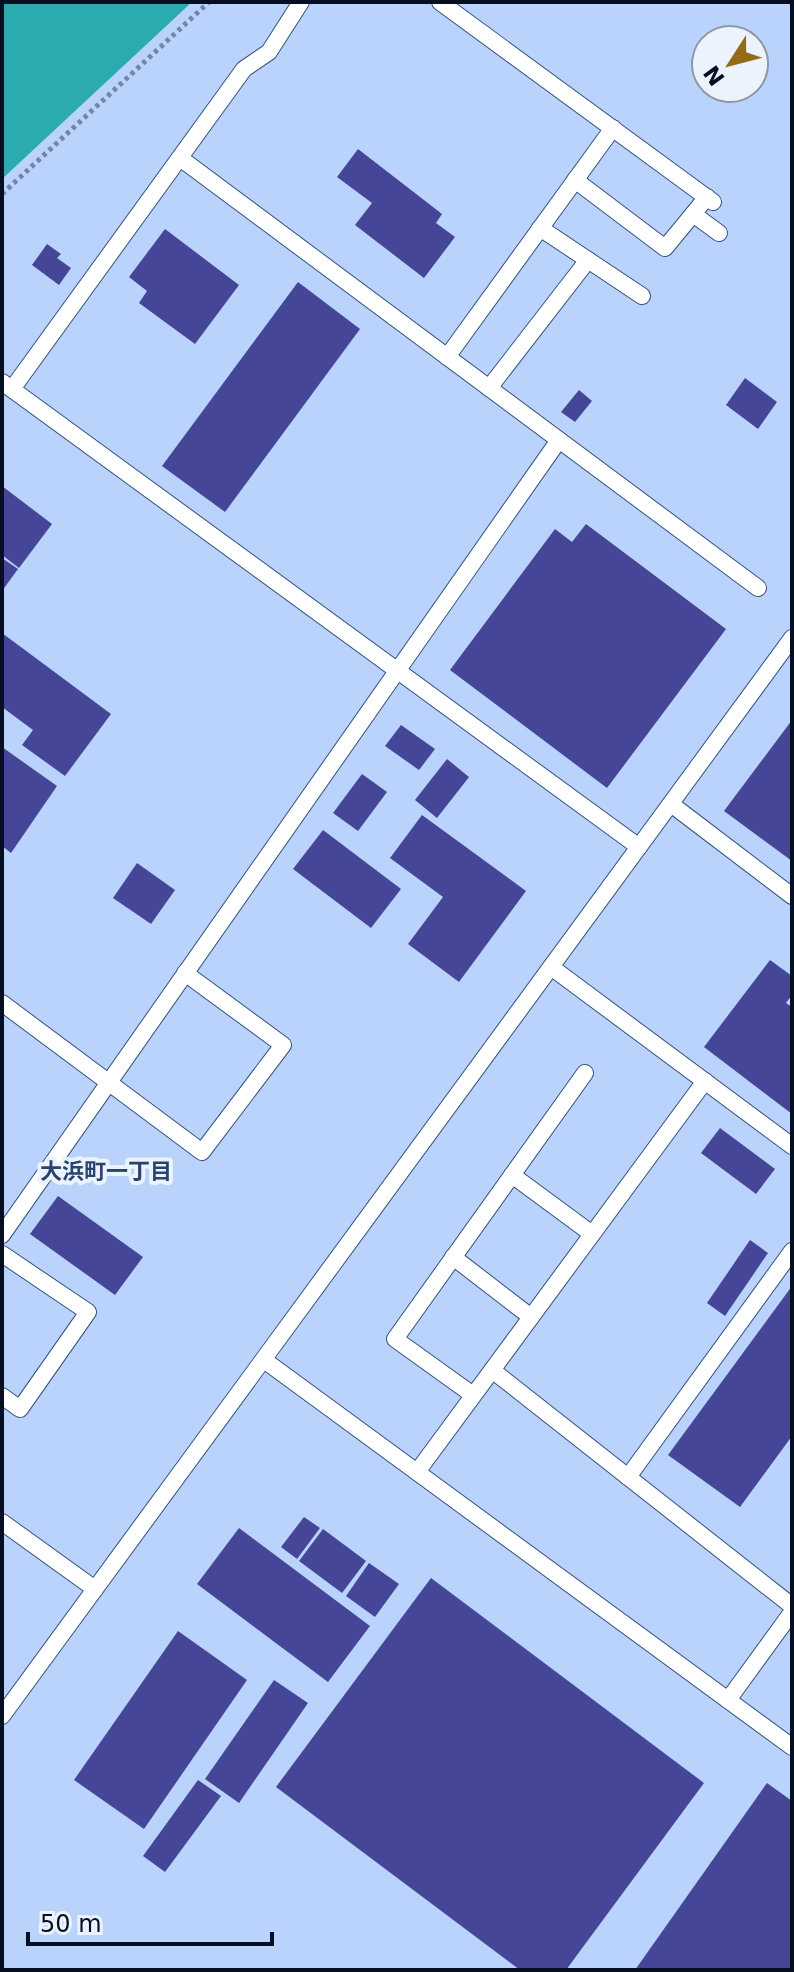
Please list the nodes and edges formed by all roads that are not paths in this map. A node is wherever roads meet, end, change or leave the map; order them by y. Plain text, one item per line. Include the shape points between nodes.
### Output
1 (301, 2) edge
2 (440, 2) edge
3 (613, 128) junction
4 (180, 158) junction
5 (575, 180) junction
6 (693, 214) junction
7 (540, 228) junction
8 (719, 233) dead end
9 (588, 260) junction
10 (642, 296) dead end
11 (447, 357) junction
12 (7, 385) edge
13 (489, 388) junction
14 (559, 440) junction
15 (758, 588) dead end
16 (792, 639) edge
17 (397, 670) junction
18 (671, 804) junction
19 (639, 847) junction
20 (792, 896) edge
21 (551, 967) junction
22 (185, 973) junction
23 (2, 1003) edge
24 (585, 1073) dead end
25 (705, 1081) junction
26 (109, 1082) junction
27 (792, 1146) edge
28 (512, 1175) junction
29 (592, 1234) junction
30 (2, 1235) edge
31 (792, 1251) edge
32 (2, 1254) edge
33 (453, 1257) junction
34 (531, 1317) junction
35 (264, 1360) junction
36 (492, 1370) junction
37 (473, 1395) junction
38 (2, 1396) edge
39 (417, 1472) junction
40 (628, 1477) junction
41 (2, 1522) edge
42 (95, 1589) junction
43 (792, 1609) edge
44 (728, 1700) junction
45 (2, 1716) edge
46 (792, 1747) edge

1 - 4 lane via 269,52 244,69
2 - 3 lane
3 - 5 lane
3 - 6 lane via 710,200
4 - 11 lane
4 - 12 lane
5 - 6 lane via 665,248
5 - 7 lane
6 - 8 lane
7 - 9 lane
7 - 11 lane
9 - 10 lane
9 - 13 lane
11 - 13 lane
12 - 17 lane
13 - 14 lane
14 - 15 lane
14 - 17 lane
16 - 18 lane
17 - 19 lane
17 - 22 lane
18 - 19 lane
18 - 20 lane
19 - 21 lane
21 - 25 lane
21 - 35 lane
22 - 26 lane
22 - 26 lane via 283,1045 202,1152
23 - 26 lane
24 - 28 lane
25 - 27 lane
25 - 29 lane
26 - 30 lane
28 - 29 lane
28 - 33 lane
29 - 34 lane
31 - 40 lane
32 - 38 lane via 88,1312 20,1409
33 - 34 lane
33 - 37 lane via 395,1339
34 - 36 lane
35 - 39 lane
35 - 42 lane
36 - 37 lane
36 - 40 lane
37 - 39 lane
39 - 44 lane
40 - 43 lane
41 - 42 lane
42 - 45 lane
43 - 44 lane
44 - 46 lane

